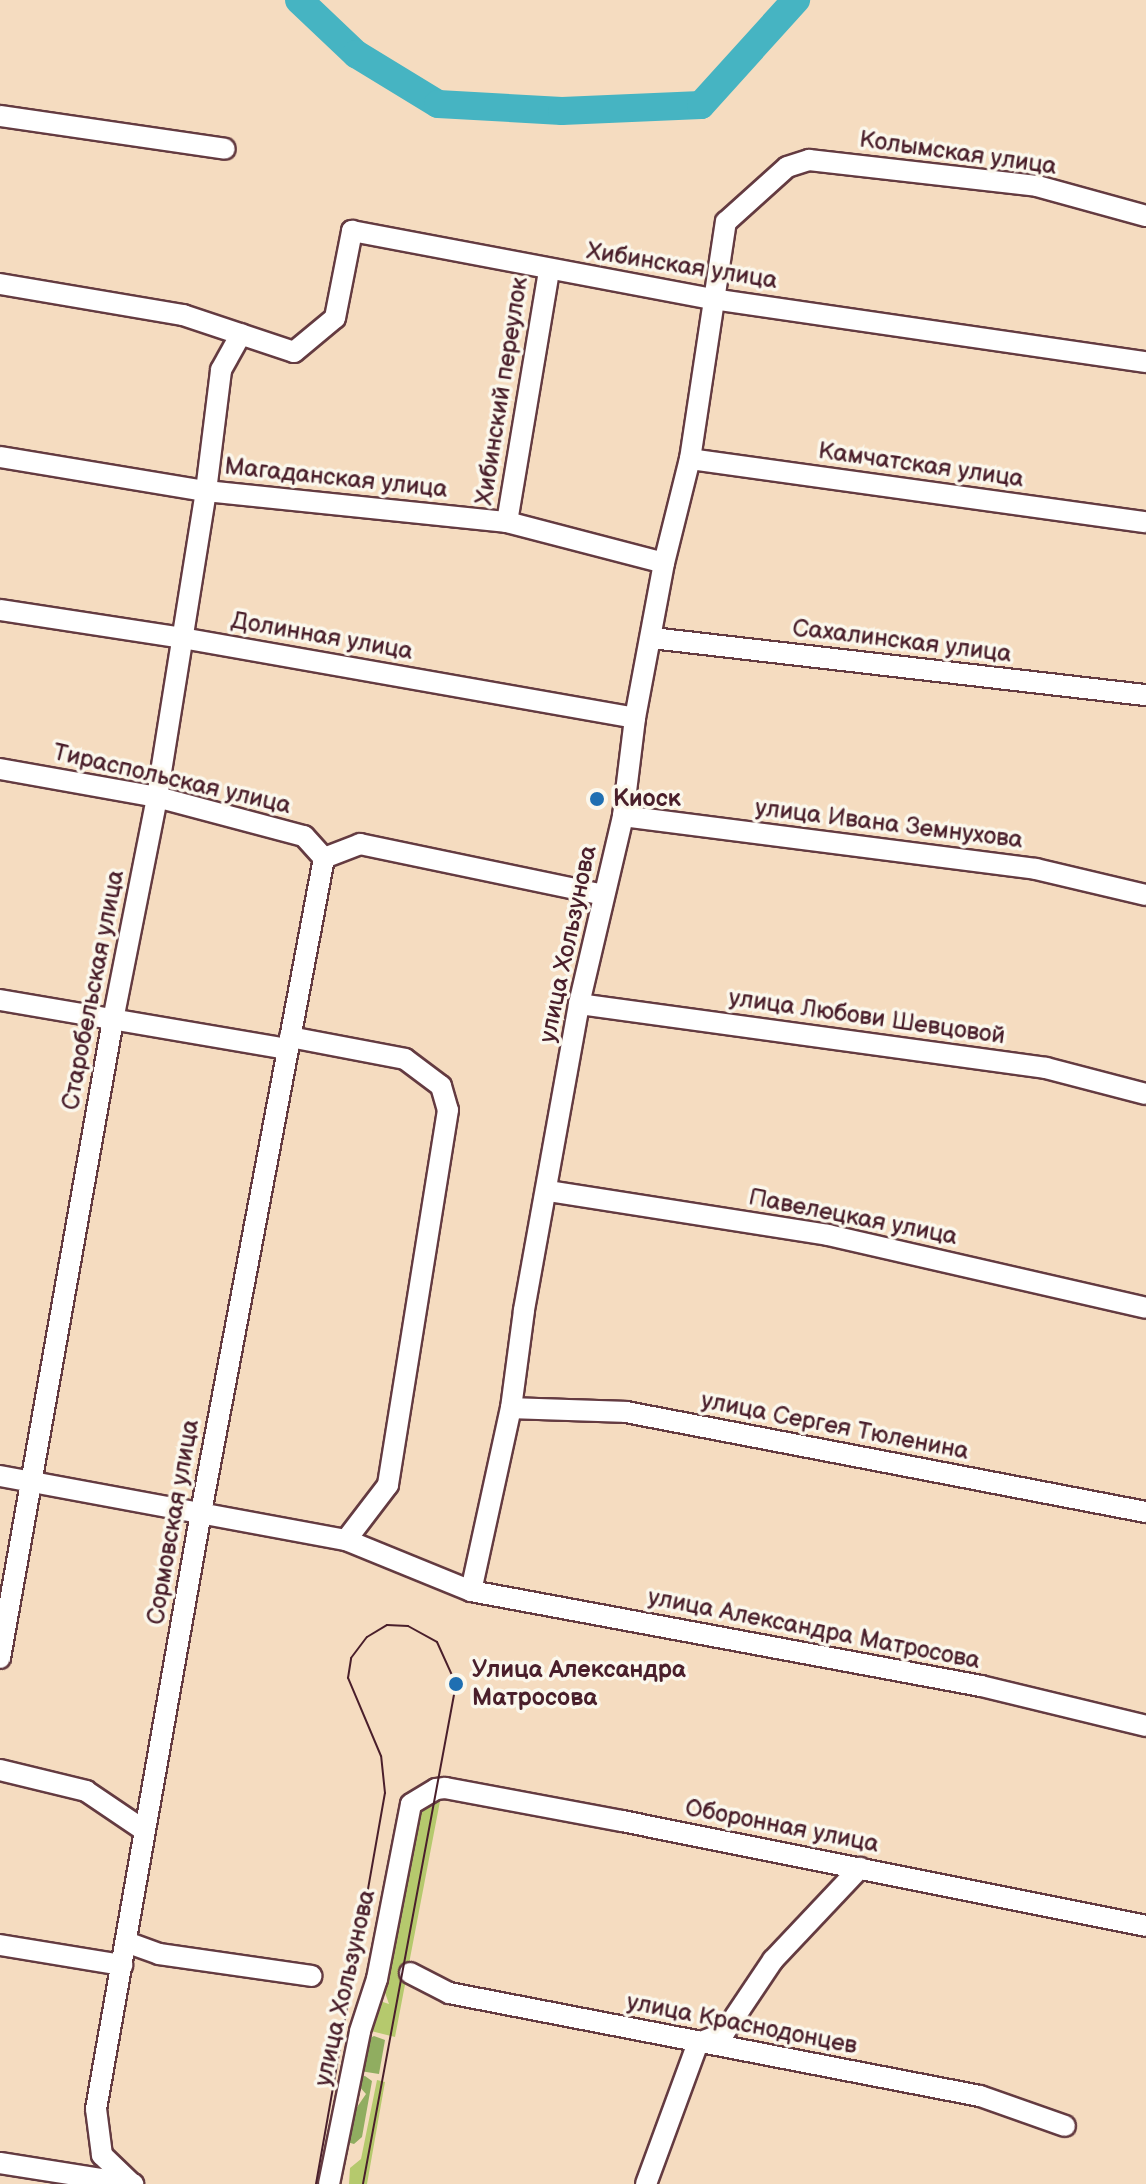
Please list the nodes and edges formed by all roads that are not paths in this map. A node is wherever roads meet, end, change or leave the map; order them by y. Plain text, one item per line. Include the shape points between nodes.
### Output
1 (0, 116) edge
2 (225, 149) dead end
3 (809, 160) joint
4 (1146, 216) edge
5 (549, 270) junction
6 (0, 284) edge
7 (713, 299) junction
8 (241, 334) junction
9 (1146, 362) edge
10 (0, 457) edge
11 (690, 459) junction
12 (206, 491) junction
13 (507, 522) junction
14 (1146, 522) edge
15 (664, 563) junction
16 (0, 610) edge
17 (182, 638) junction
18 (652, 638) junction
19 (1146, 695) edge
20 (635, 718) junction
21 (0, 769) edge
22 (157, 797) junction
23 (623, 816) junction
24 (324, 858) junction
25 (604, 895) junction
26 (1146, 895) edge
27 (0, 1000) edge
28 (579, 1004) junction
29 (113, 1020) junction
30 (289, 1043) junction
31 (1146, 1094) edge
32 (548, 1191) junction
33 (1146, 1308) edge
34 (511, 1408) junction
35 (0, 1476) edge
36 (29, 1481) junction
37 (201, 1512) junction
38 (1146, 1512) edge
39 (346, 1540) junction
40 (471, 1591) junction
41 (0, 1658) edge
42 (1146, 1726) edge
43 (0, 1770) edge
44 (411, 1804) joint
45 (145, 1831) junction
46 (860, 1868) junction
47 (1146, 1926) edge
48 (126, 1942) junction
49 (0, 1945) edge
50 (122, 1965) junction
51 (410, 1973) dead end
52 (311, 1976) dead end
53 (698, 2043) junction
54 (1065, 2126) dead end
55 (0, 2163) edge
56 (132, 2184) edge
57 (329, 2184) edge
58 (646, 2184) edge

1 - 2 street
3 - 4 street, Колымская улица via 1037,186
3 - 7 street, улица Хользунова via 787,167 726,222
5 - 7 street, Хибинская улица
5 - 8 street, Хибинская улица via 352,231 335,318 294,352
5 - 13 street, Хибинский переулок
6 - 8 street via 183,315
7 - 9 street, Хибинская улица
7 - 11 street, улица Хользунова
8 - 12 street, Старобельская улица via 221,370
10 - 12 street, Магаданская улица
11 - 14 street, Камчатская улица
11 - 15 street, улица Хользунова
12 - 13 street, Магаданская улица
12 - 17 street, Старобельская улица
13 - 15 street, Магаданская улица
15 - 18 street, улица Хользунова
16 - 17 street, Долинная улица
17 - 20 street, Долинная улица
17 - 22 street, Старобельская улица
18 - 19 street, Сахалинская улица
18 - 20 street, улица Хользунова
20 - 23 street, улица Хользунова
21 - 22 street, Тираспольская улица
22 - 24 street, Тираспольская улица via 304,836
22 - 29 street, Старобельская улица
23 - 25 street, улица Хользунова
23 - 26 street, улица Ивана Земнухова via 1036,869
24 - 25 street via 360,844
24 - 30 street, Сормовская улица
25 - 28 street, улица Хользунова
27 - 29 street
28 - 31 street, улица Любови Шевцовой via 1046,1068
28 - 32 street, улица Хользунова
29 - 30 street
29 - 36 street, Старобельская улица
30 - 37 street, Сормовская улица
30 - 39 street via 405,1059 441,1086 448,1110 388,1485
32 - 33 street, Павелецкая улица via 828,1235
32 - 34 street, улица Хользунова
34 - 38 street, улица Сергея Тюленина via 626,1412
34 - 40 street, улица Хользунова
35 - 36 street, улица Александра Матросова
36 - 37 street, улица Александра Матросова
36 - 41 street, Старобельская улица
37 - 39 street, улица Александра Матросова
37 - 45 street, Сормовская улица
39 - 40 street, улица Александра Матросова
40 - 42 street, улица Александра Матросова via 981,1686
43 - 45 street via 86,1791
44 - 46 street, Оборонная улица via 445,1788
44 - 57 street, улица Хользунова
45 - 48 street, Сормовская улица
46 - 47 street, Оборонная улица
46 - 53 street via 773,1960 724,2033
48 - 50 street, Сормовская улица
48 - 52 street via 159,1954
49 - 50 street
50 - 56 street, Сормовская улица via 96,2109 102,2155
51 - 53 street, улица Краснодонцев via 449,1993
53 - 54 street, улица Краснодонцев via 980,2096
53 - 58 street
55 - 56 street

